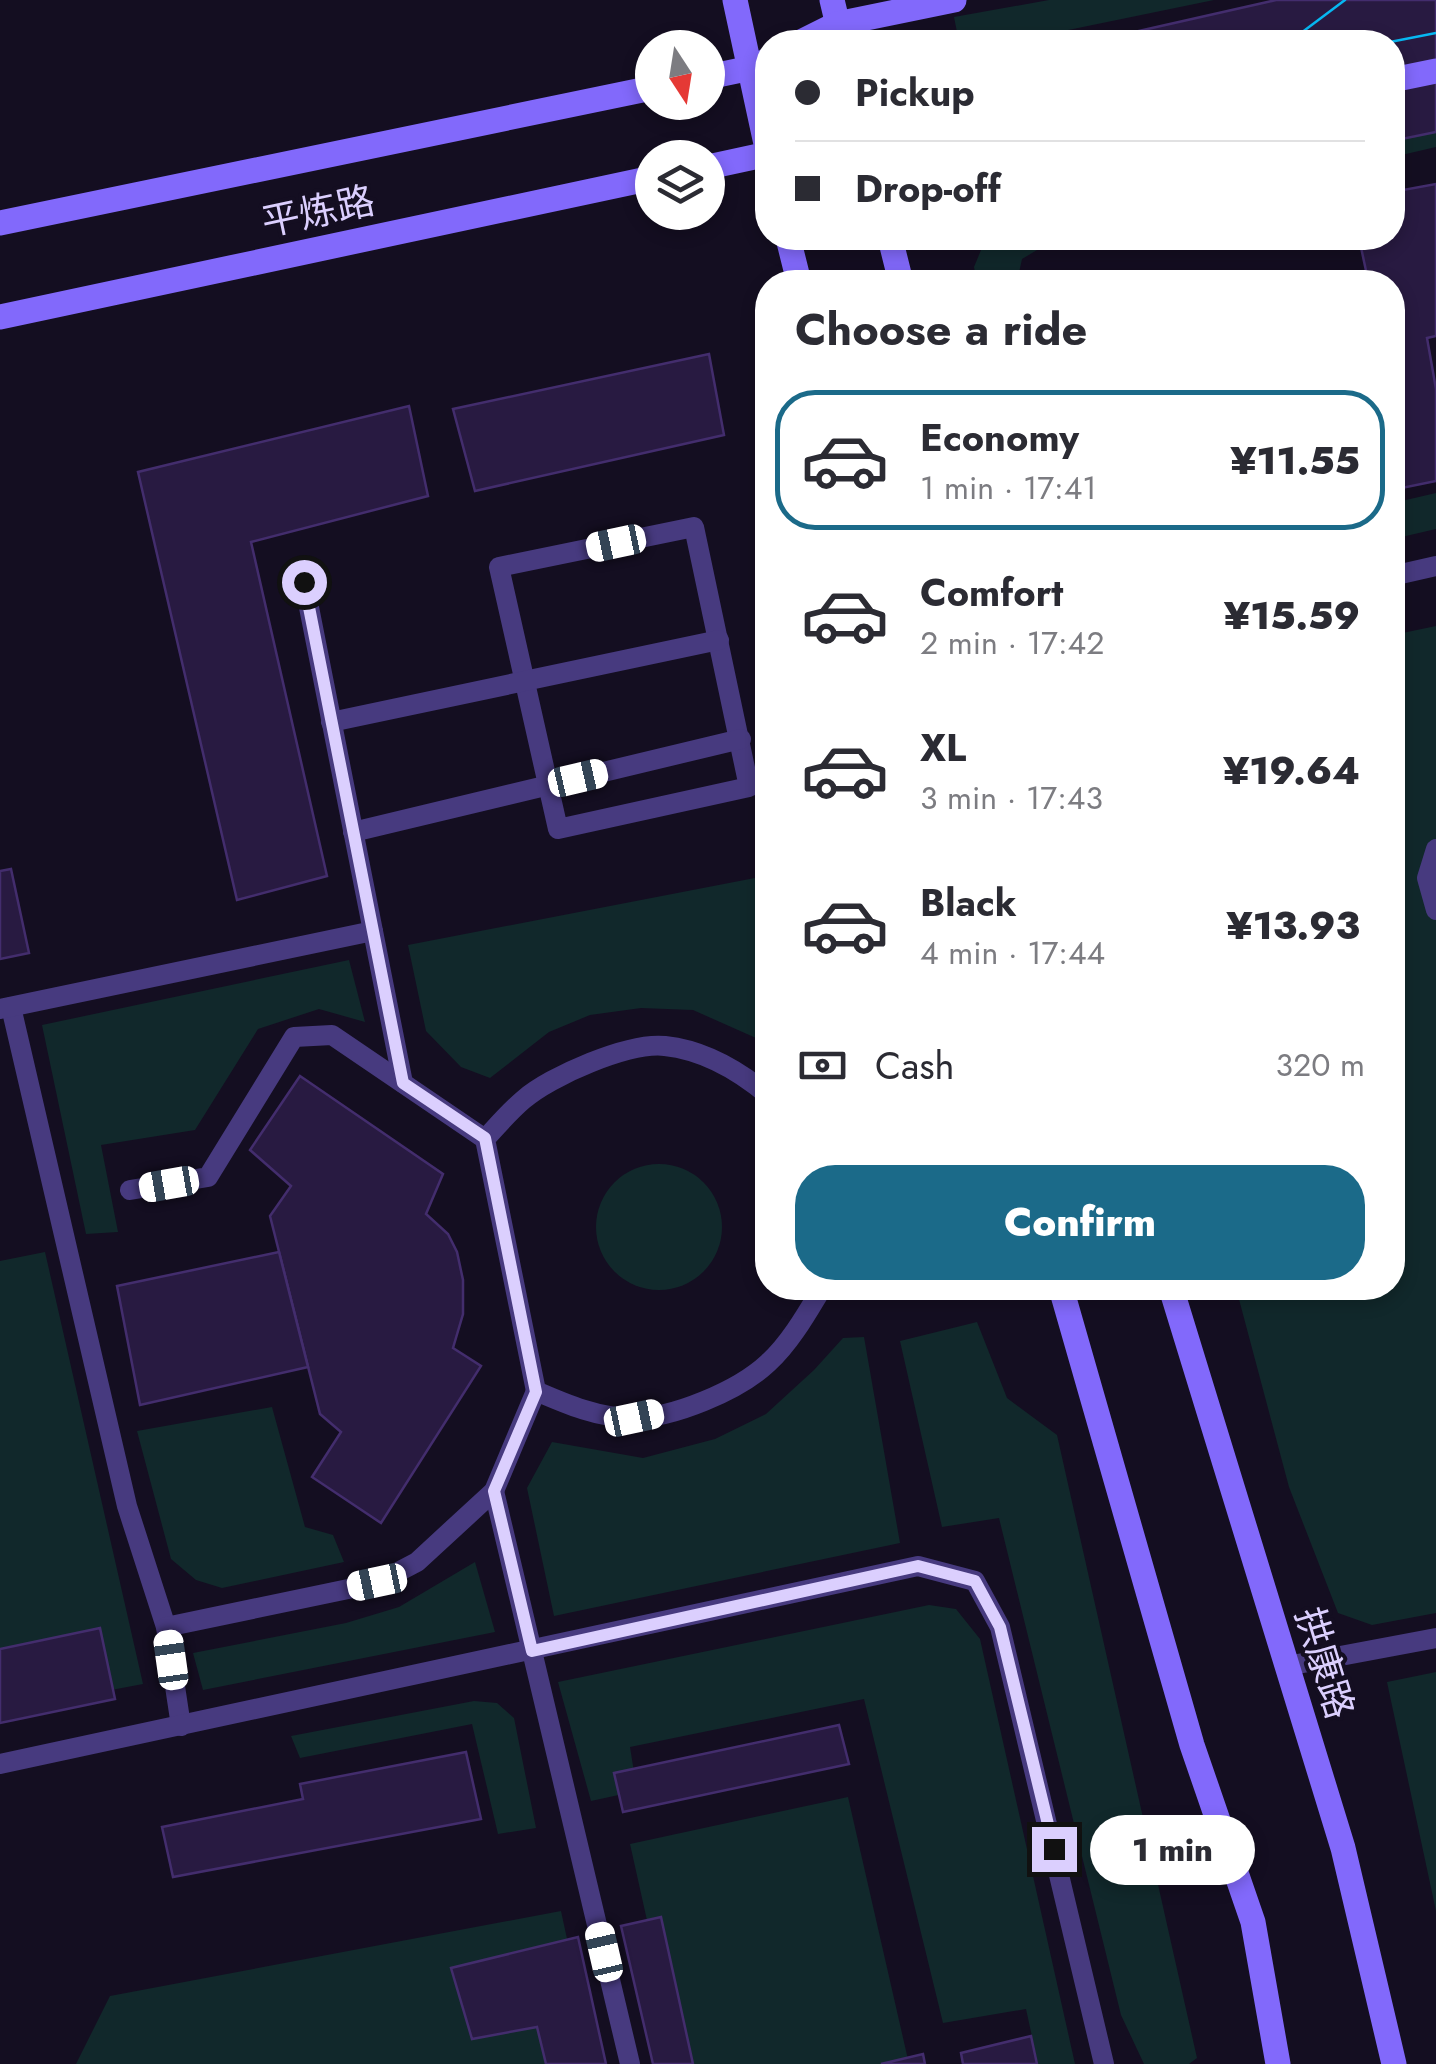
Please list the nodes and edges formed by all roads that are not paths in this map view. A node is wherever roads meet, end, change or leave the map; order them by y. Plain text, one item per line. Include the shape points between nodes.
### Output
1 (735, 0) edge
2 (954, 0) edge
3 (837, 22) edge
4 (755, 53) edge
5 (755, 65) edge
6 (1436, 71) edge
7 (725, 73) edge
8 (1405, 77) edge
9 (635, 92) edge
10 (755, 156) edge
11 (725, 163) edge
12 (635, 182) edge
13 (0, 223) edge
14 (0, 317) edge
15 (1436, 566) edge
16 (1405, 573) edge
17 (304, 582) dead end
18 (718, 640) junction
19 (524, 681) junction
20 (331, 722) junction
21 (741, 739) junction
22 (546, 786) junction
23 (353, 832) junction
24 (1436, 849) edge
25 (1436, 910) edge
26 (373, 932) junction
27 (5, 1008) edge
28 (403, 1083) junction
29 (755, 1084) edge
30 (485, 1138) junction
31 (130, 1190) dead end
32 (815, 1300) edge
33 (1064, 1300) edge
34 (1175, 1300) edge
35 (536, 1392) junction
36 (494, 1491) junction
37 (166, 1627) junction
38 (1436, 1638) edge
39 (532, 1651) junction
40 (1287, 1666) junction
41 (181, 1726) junction
42 (0, 1764) edge
43 (630, 2064) edge
44 (1104, 2064) edge
45 (1278, 2064) edge
46 (1394, 2064) edge

1 - 4 main road
2 - 3 main road
5 - 7 main road
6 - 8 main road
9 - 13 main road, 平炼路
10 - 11 main road
12 - 14 main road, 平炼路
15 - 16 lane
17 - 20 lane
18 - 19 lane
18 - 19 lane via 694,527 499,567
18 - 21 lane
19 - 20 lane
19 - 22 lane
20 - 23 lane
21 - 22 lane
21 - 22 lane via 749,787 558,829
22 - 23 lane
23 - 26 lane
24 - 25 lane via 1427,878
26 - 27 lane
26 - 28 lane
27 - 37 lane via 127,1506
28 - 30 lane
28 - 31 lane via 332,1035 294,1038 208,1177
29 - 30 lane via 712,1058 662,1045 566,1071 524,1098
30 - 35 lane
32 - 35 lane via 768,1363 724,1393 679,1408 634,1418 578,1410
33 - 45 main road via 1192,1745 1254,1922
34 - 40 main road, 拱康路
35 - 36 lane
36 - 37 lane via 417,1562 377,1582
36 - 39 lane
37 - 41 lane
38 - 40 lane
39 - 41 lane
39 - 43 lane
39 - 44 lane via 918,1566 975,1581 1000,1627
40 - 46 main road, 拱康路 via 1344,1848
41 - 42 lane

